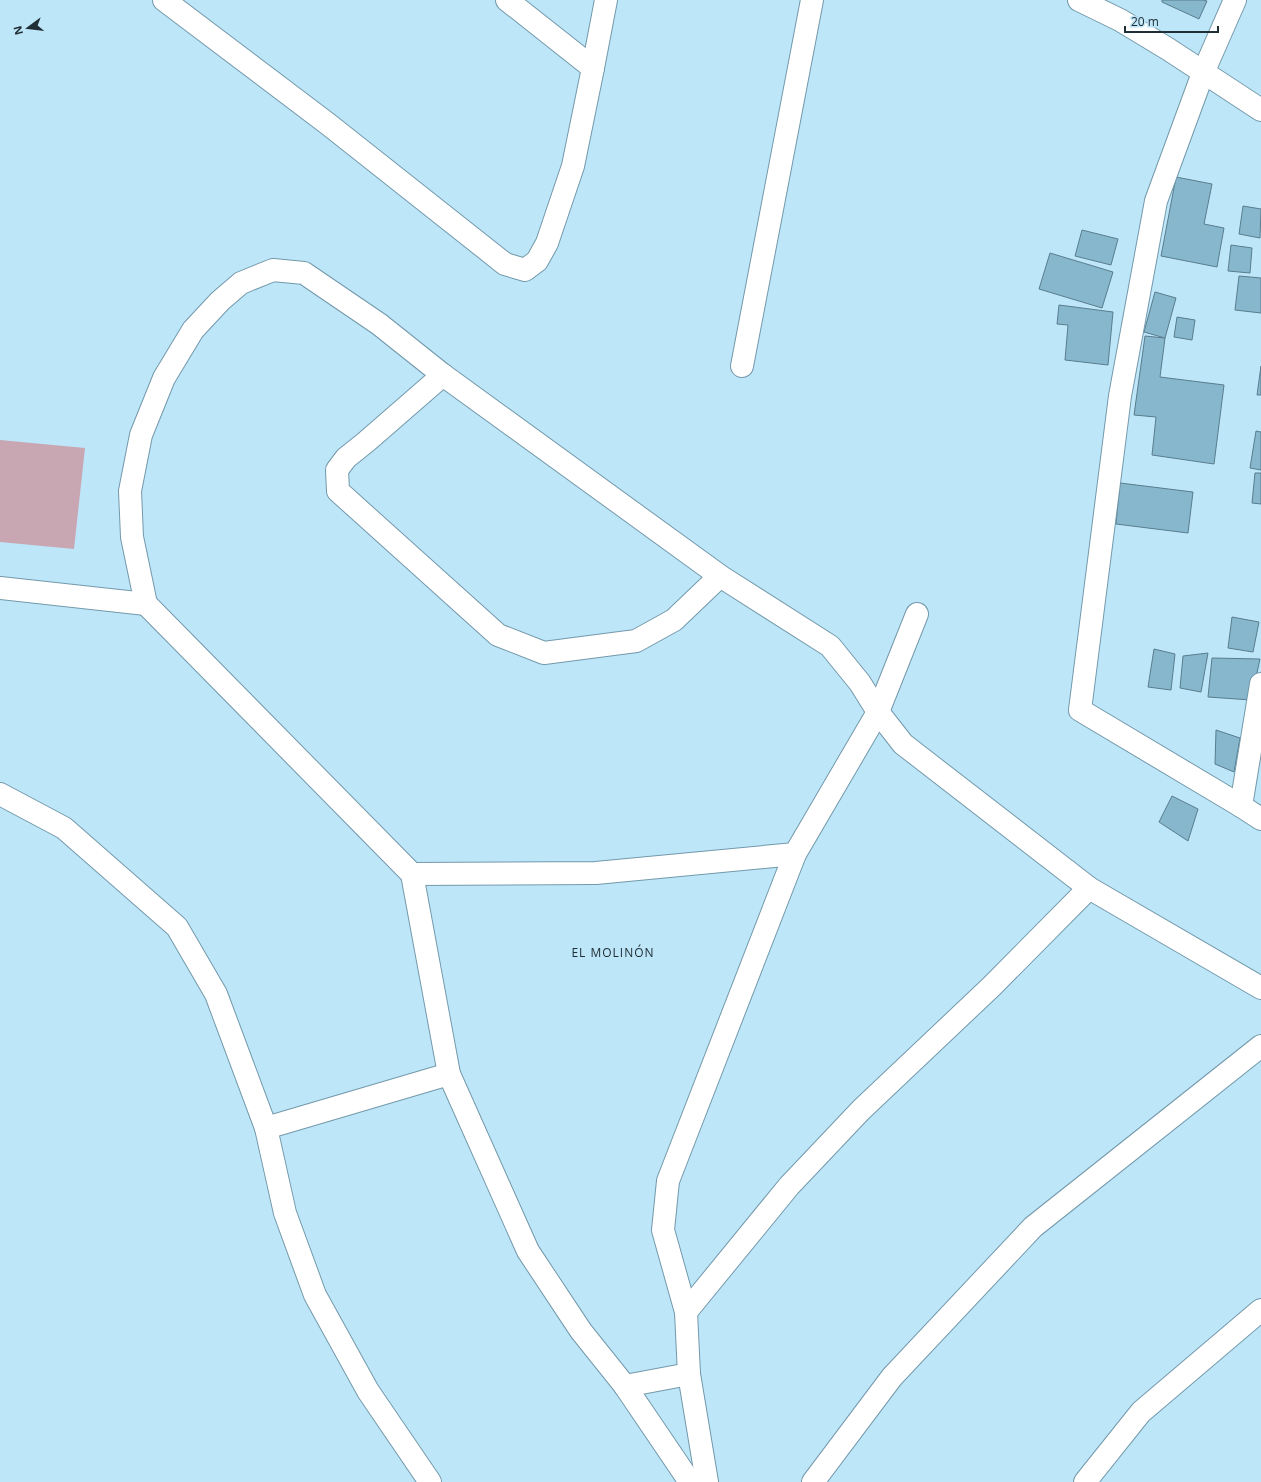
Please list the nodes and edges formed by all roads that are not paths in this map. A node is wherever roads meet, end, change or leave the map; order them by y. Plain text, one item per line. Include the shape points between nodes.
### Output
1 (164, 0) edge
2 (507, 0) edge
3 (606, 0) edge
4 (812, 0) edge
5 (1079, 0) edge
6 (1235, 0) edge
7 (593, 68) junction
8 (1203, 73) junction
9 (1261, 110) edge
10 (742, 366) dead end
11 (443, 375) junction
12 (720, 576) junction
13 (0, 588) edge
14 (146, 604) junction
15 (917, 614) dead end
16 (1261, 684) edge
17 (878, 712) junction
18 (0, 794) edge
19 (1241, 806) junction
20 (1261, 819) edge
21 (795, 854) junction
22 (412, 874) junction
23 (1090, 888) junction
24 (1261, 988) edge
25 (1261, 1046) edge
26 (448, 1074) junction
27 (266, 1128) junction
28 (1261, 1310) edge
29 (686, 1312) junction
30 (688, 1374) junction
31 (625, 1386) junction
32 (430, 1482) edge
33 (690, 1482) edge
34 (707, 1482) edge
35 (813, 1482) edge
36 (1085, 1482) edge

1 - 7 street via 328,124 505,264 525,270 537,261 550,236 573,166
2 - 7 street
3 - 7 street
4 - 10 street
5 - 8 street via 1120,20
6 - 8 street
8 - 9 street
8 - 19 street via 1156,201 1120,396 1080,710
11 - 12 street
11 - 12 street via 346,458 337,470 338,491 498,635 544,654 636,641 674,620
11 - 14 street via 380,324 304,273 273,270 241,284 220,301 193,330 164,378 141,435 130,491 132,537
12 - 17 street via 830,646 860,683
13 - 14 street
14 - 22 street
15 - 17 street
16 - 19 street
17 - 21 street
17 - 23 street via 903,744
18 - 27 street via 64,828 177,927 216,994
19 - 20 street
21 - 22 street via 596,873
21 - 29 street via 668,1181 663,1230
22 - 26 street
23 - 24 street
23 - 29 street via 862,1110 789,1186
25 - 35 street via 1033,1227 892,1377
26 - 27 street
26 - 31 street via 528,1251 581,1331
27 - 32 street via 285,1213 315,1295 368,1391
28 - 36 street via 1141,1412
29 - 30 street
30 - 31 street
30 - 34 street
31 - 33 street

